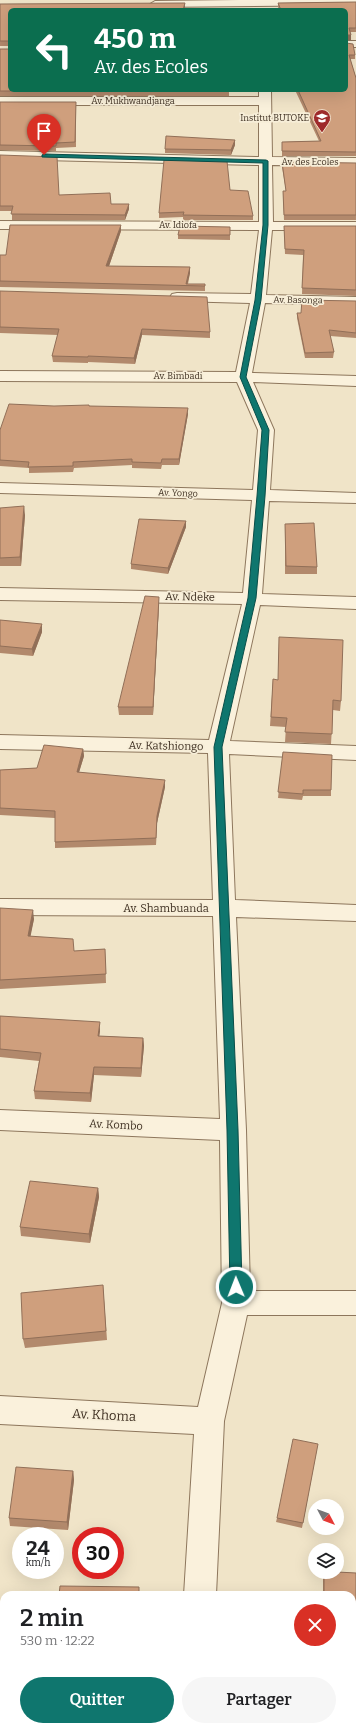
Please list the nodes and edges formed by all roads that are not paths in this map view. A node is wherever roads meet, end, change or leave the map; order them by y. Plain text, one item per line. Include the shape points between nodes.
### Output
1 (356, 2) edge
2 (148, 4) edge
3 (253, 4) edge
4 (265, 96) edge
5 (0, 101) edge
6 (0, 155) edge
7 (266, 161) junction
8 (356, 162) edge
9 (0, 225) edge
10 (266, 225) junction
11 (356, 226) edge
12 (164, 297) edge
13 (258, 300) junction
14 (356, 301) edge
15 (0, 376) edge
16 (243, 377) junction
17 (356, 381) edge
18 (0, 488) edge
19 (261, 496) junction
20 (356, 498) edge
21 (0, 594) edge
22 (252, 598) junction
23 (356, 603) edge
24 (0, 742) edge
25 (218, 747) junction
26 (356, 753) edge
27 (0, 907) edge
28 (224, 908) junction
29 (356, 913) edge
30 (0, 1120) edge
31 (233, 1130) junction
32 (236, 1303) junction
33 (356, 1303) edge
34 (0, 1410) edge
35 (209, 1421) junction
36 (200, 1591) edge

1 - 3 street
2 - 3 street
4 - 5 street, Av. Mukhwandjanga
4 - 7 street
6 - 7 street, Av. des Ecoles
7 - 8 street, Av. des Ecoles
7 - 10 street
9 - 10 street, Av. Idiofa
10 - 11 street, Av. Idiofa
10 - 13 street
12 - 13 street, Av. Basonga
13 - 14 street, Av. Basonga
13 - 16 street
15 - 16 street, Av. Bimbadi
16 - 17 street, Av. Bimbadi
16 - 19 street via 266,430
18 - 19 street, Av. Yongo
19 - 20 street, Av. Yongo
19 - 22 street
21 - 22 street, Av. Ndeke
22 - 23 street, Av. Ndeke
22 - 25 street
24 - 25 street, Av. Katshiongo
25 - 26 street, Av. Katshiongo
25 - 28 street
27 - 28 street, Av. Shambuanda
28 - 29 street, Av. Shambuanda
28 - 31 street
30 - 31 street, Av. Kombo
31 - 32 street
32 - 33 street
32 - 35 street
34 - 35 street, Av. Khoma
35 - 36 street

